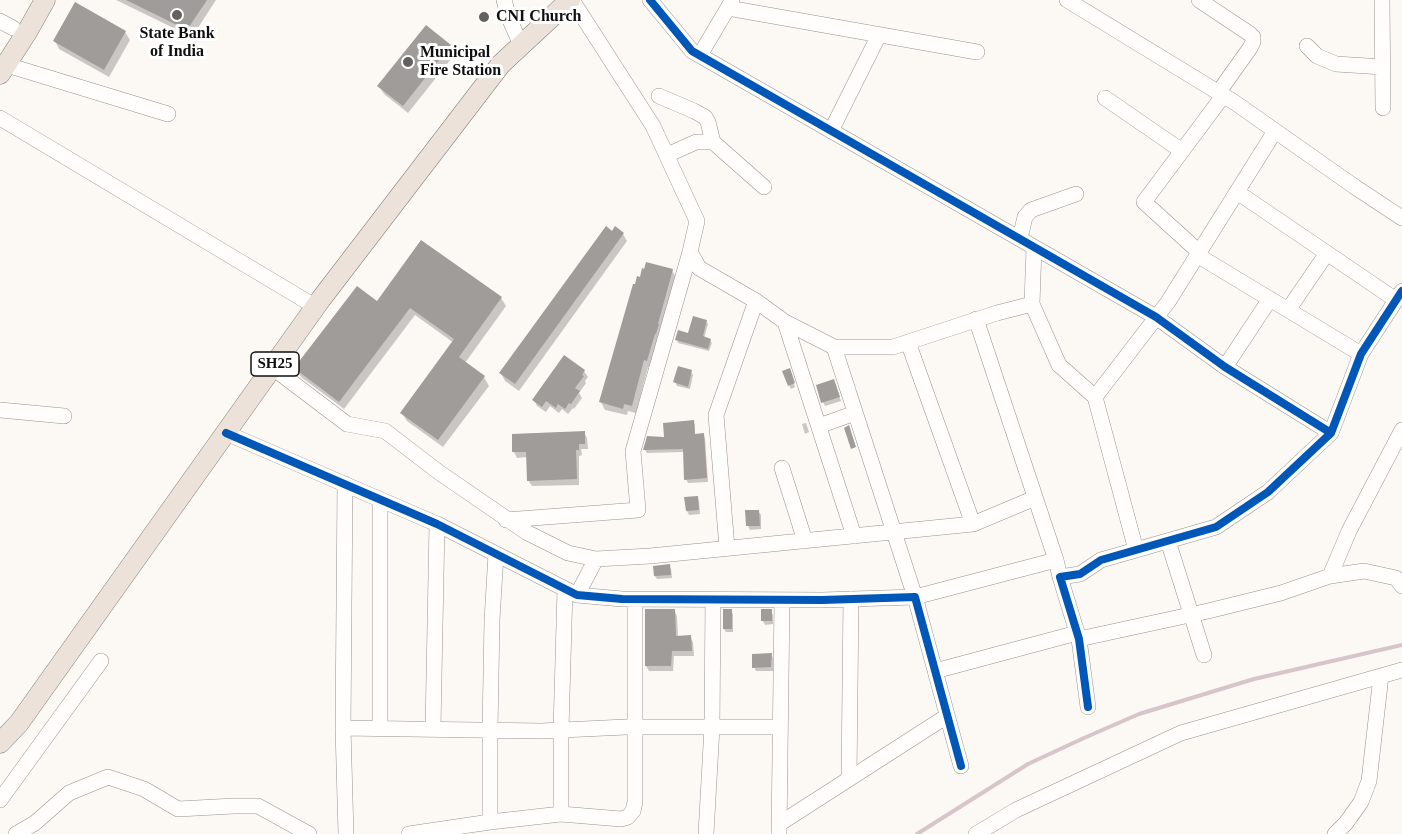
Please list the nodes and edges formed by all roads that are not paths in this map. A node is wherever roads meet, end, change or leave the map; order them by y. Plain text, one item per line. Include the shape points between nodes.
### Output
1 (30, 0) edge
2 (45, 0) edge
3 (504, 0) edge
4 (571, 0) edge
5 (650, 0) edge
6 (1067, 0) edge
7 (1199, 0) edge
8 (1382, 0) edge
9 (730, 4) edge
10 (7, 25) edge
11 (879, 35) junction
12 (521, 45) junction
13 (1307, 46) dead end
14 (977, 52) dead end
15 (700, 55) junction
16 (1, 63) edge
17 (1383, 68) junction
18 (1221, 94) junction
19 (660, 96) dead end
20 (1105, 98) dead end
21 (1383, 108) dead end
22 (168, 114) dead end
23 (0, 118) edge
24 (831, 130) junction
25 (1275, 131) junction
26 (713, 142) junction
27 (1182, 151) junction
28 (667, 155) junction
29 (764, 187) dead end
30 (1237, 192) junction
31 (1076, 194) dead end
32 (1402, 218) edge
33 (1020, 238) junction
34 (1034, 247) junction
35 (690, 252) junction
36 (1198, 253) junction
37 (1327, 253) junction
38 (1399, 296) edge
39 (1270, 299) junction
40 (756, 301) junction
41 (1032, 304) junction
42 (316, 307) junction
43 (1288, 310) junction
44 (1156, 317) junction
45 (976, 320) junction
46 (785, 322) junction
47 (908, 342) junction
48 (834, 347) junction
49 (1361, 354) junction
50 (273, 368) junction
51 (1225, 368) junction
52 (1095, 398) junction
53 (0, 410) edge
54 (855, 413) junction
55 (64, 416) dead end
56 (819, 426) junction
57 (1402, 430) edge
58 (226, 433) junction
59 (1330, 434) junction
60 (782, 468) dead end
61 (345, 484) junction
62 (1035, 498) junction
63 (380, 500) junction
64 (506, 520) junction
65 (437, 524) junction
66 (973, 524) junction
67 (894, 532) junction
68 (854, 536) junction
69 (805, 541) junction
70 (1168, 541) junction
71 (727, 548) junction
72 (1137, 550) junction
73 (496, 554) junction
74 (596, 559) junction
75 (1056, 560) junction
76 (1330, 576) junction
77 (1060, 577) junction
78 (1402, 586) edge
79 (571, 592) junction
80 (915, 597) junction
81 (635, 599) junction
82 (851, 599) junction
83 (713, 600) junction
84 (782, 600) junction
85 (1192, 615) junction
86 (1078, 636) junction
87 (1204, 655) dead end
88 (101, 661) dead end
89 (935, 671) junction
90 (1395, 671) edge
91 (1088, 706) dead end
92 (947, 716) junction
93 (636, 727) junction
94 (712, 727) junction
95 (780, 727) junction
96 (343, 728) junction
97 (380, 728) junction
98 (433, 728) junction
99 (490, 730) junction
100 (561, 730) junction
101 (0, 743) edge
102 (961, 766) dead end
103 (849, 779) junction
104 (0, 800) edge
105 (561, 814) junction
106 (490, 822) junction
107 (779, 829) edge
108 (16, 834) edge
109 (309, 834) edge
110 (346, 834) edge
111 (409, 834) edge
112 (706, 834) edge
113 (976, 834) edge
114 (1335, 834) edge

1 - 10 main road
2 - 16 main road
3 - 12 street
4 - 12 main road, SH25
4 - 28 street via 653,126
5 - 15 street via 692,51
6 - 18 street
7 - 18 street via 1253,37
8 - 17 street
9 - 11 street
9 - 15 street
10 - 16 main road
11 - 14 street
11 - 24 street
12 - 42 main road, SH25 via 501,64
13 - 17 street via 1317,56 1336,64
15 - 24 street
16 - 22 street
17 - 21 street
18 - 25 street
18 - 27 street
19 - 26 street via 705,117
20 - 27 street
23 - 42 street
24 - 33 street
25 - 30 street
25 - 32 street
26 - 28 street via 696,142
26 - 29 street
27 - 36 street via 1144,202
28 - 35 street via 697,221
30 - 36 street
30 - 37 street
31 - 33 street via 1031,210 1025,217
33 - 34 street
34 - 41 street
34 - 44 street
35 - 40 street via 699,268
35 - 64 street via 633,451 639,510
36 - 39 street
36 - 44 street
37 - 38 street
37 - 43 street
38 - 49 street
39 - 43 street
39 - 51 street
40 - 46 street
40 - 71 street via 716,415
41 - 45 street
41 - 52 street via 1059,365
42 - 50 main road, SH25
43 - 49 street
44 - 51 street
44 - 52 street
45 - 47 street
45 - 62 street
46 - 48 street
46 - 56 street
47 - 48 street via 893,347
47 - 66 street
48 - 54 street
49 - 59 street
50 - 58 main road, SH25
50 - 64 street via 347,424 385,431
51 - 59 street
52 - 72 street
53 - 55 street
54 - 56 street
54 - 67 street
56 - 68 street
57 - 76 street via 1348,531
58 - 61 street
58 - 101 main road, SH25 via 19,723
59 - 70 street via 1268,492 1216,527
60 - 69 street
61 - 63 street
61 - 96 street
62 - 66 street
62 - 75 street
63 - 65 street
63 - 97 street
64 - 74 street via 568,553
65 - 73 street
65 - 98 street
66 - 67 street
67 - 68 street
67 - 80 street
68 - 69 street
69 - 71 street
70 - 72 street
70 - 85 street
71 - 74 street
72 - 77 street via 1101,560 1080,574
73 - 79 street
73 - 99 street
74 - 79 street
75 - 77 street
75 - 80 street
76 - 78 street via 1364,572 1396,578
76 - 85 street via 1281,593
77 - 86 street
79 - 81 street
79 - 100 street
80 - 82 street
80 - 89 street
81 - 83 street
81 - 93 street
82 - 84 street
82 - 103 street
83 - 84 street
83 - 94 street
84 - 95 street
85 - 86 street
85 - 87 street
86 - 89 street
86 - 91 street
88 - 104 street
89 - 92 street
90 - 113 street via 1181,733 1016,810
90 - 114 street via 1369,782 1361,802
92 - 102 street
92 - 103 street
93 - 94 street
93 - 100 street
93 - 105 street via 635,802 628,817
94 - 95 street
94 - 112 street
95 - 107 street
96 - 97 street
96 - 110 street
97 - 98 street
98 - 99 street
99 - 100 street
99 - 106 street
100 - 105 street
103 - 107 street
105 - 106 street
106 - 111 street
108 - 109 street via 69,793 108,777 144,789 178,809 258,806

